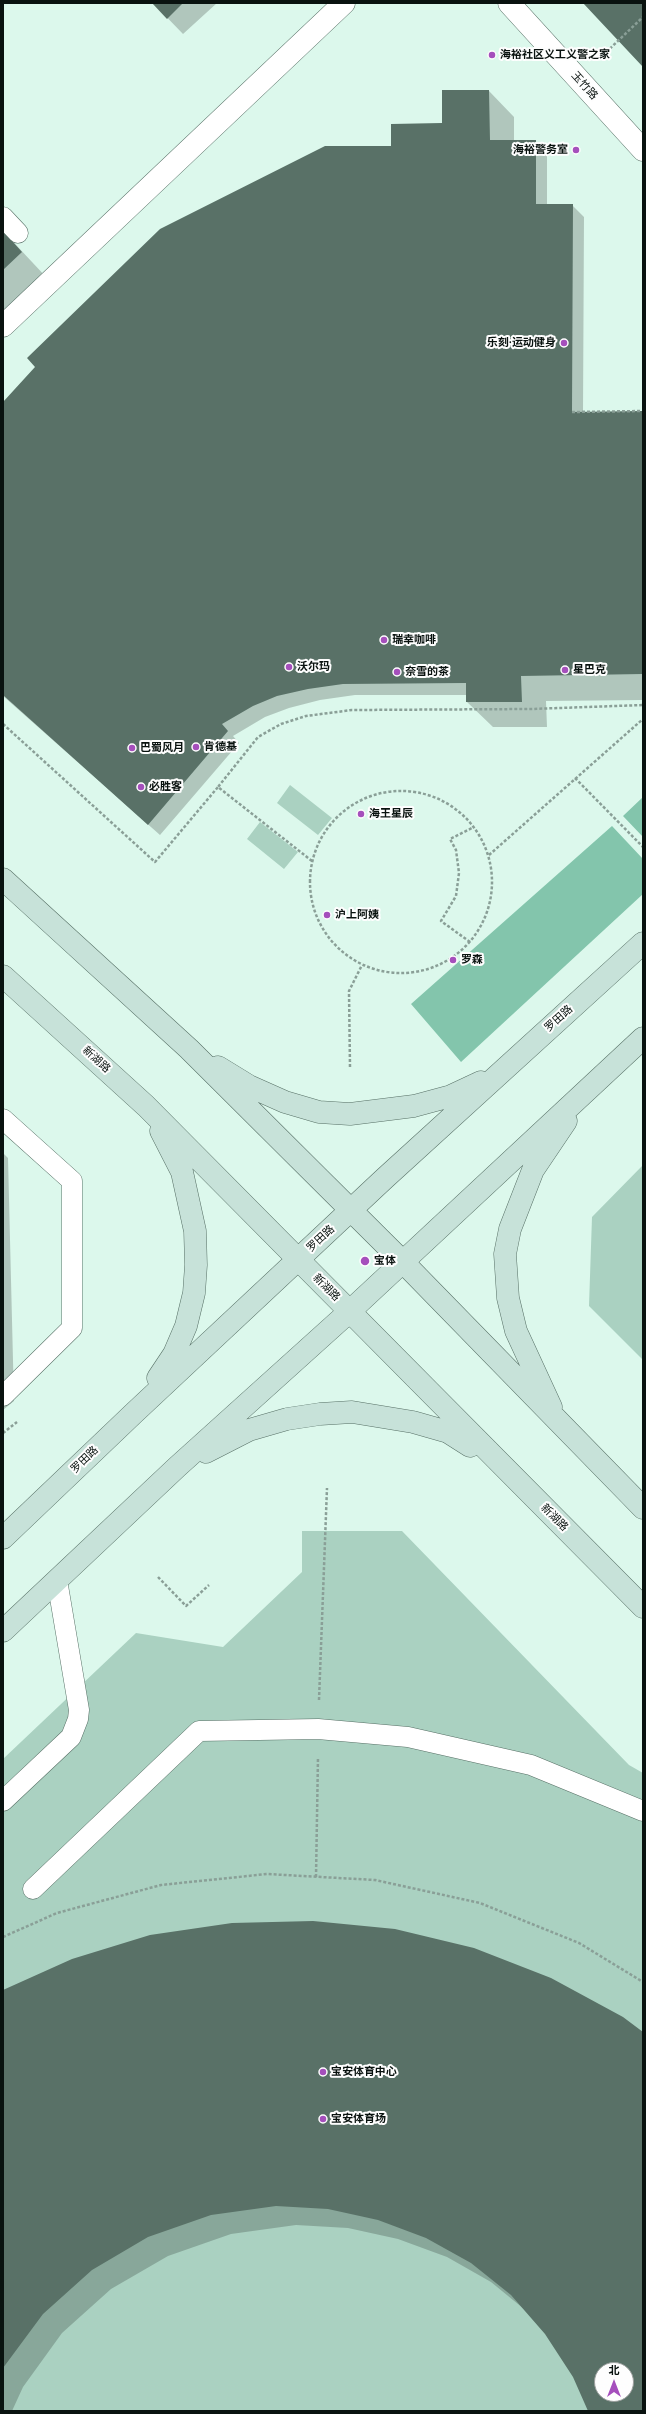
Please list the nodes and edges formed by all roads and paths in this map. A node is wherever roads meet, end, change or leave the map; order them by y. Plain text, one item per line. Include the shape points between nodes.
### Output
1 (344, 3) edge
2 (509, 3) edge
3 (643, 17) edge
4 (596, 62) dead end
5 (643, 150) edge
6 (3, 217) edge
7 (18, 233) dead end
8 (3, 326) edge
9 (643, 411) edge
10 (572, 412) dead end
11 (643, 705) edge
12 (643, 719) edge
13 (3, 724) edge
14 (575, 778) junction
15 (218, 787) junction
16 (474, 827) junction
17 (643, 847) edge
18 (489, 855) junction
19 (312, 861) junction
20 (3, 879) edge
21 (470, 942) junction
22 (643, 943) edge
23 (362, 965) junction
24 (3, 976) edge
25 (643, 1038) edge
26 (189, 1049) junction
27 (350, 1068) dead end
28 (500, 1073) junction
29 (587, 1090) junction
30 (146, 1106) junction
31 (3, 1119) edge
32 (351, 1211) junction
33 (298, 1260) junction
34 (403, 1262) junction
35 (350, 1311) junction
36 (3, 1396) edge
37 (134, 1412) junction
38 (560, 1424) junction
39 (500, 1464) junction
40 (176, 1467) junction
41 (327, 1488) dead end
42 (643, 1508) edge
43 (3, 1538) edge
44 (158, 1577) dead end
45 (58, 1580) junction
46 (209, 1585) dead end
47 (643, 1607) edge
48 (3, 1631) edge
49 (318, 1729) junction
50 (3, 1801) edge
51 (643, 1811) edge
52 (316, 1877) junction
53 (33, 1889) dead end
54 (3, 1937) edge
55 (643, 1982) edge

1 - 8 street
2 - 5 street, 玉竹路
3 - 4 path
6 - 7 lane
9 - 10 path
11 - 15 path via 531,709 352,710 306,716 281,724 258,737
12 - 14 path
13 - 15 path via 155,862
14 - 17 path
14 - 18 path
15 - 19 path
16 - 18 path
16 - 19 path via 452,805 423,793 392,791 362,799 336,816 319,840
16 - 21 path via 450,839 456,850 459,873 456,896 441,921
18 - 21 path via 493,885 490,900 486,916
19 - 23 path via 310,898 320,925 338,948
20 - 26 main road
21 - 23 path via 448,961 420,972 390,973
22 - 28 main road, 罗田路
23 - 27 path via 349,991
24 - 30 main road, 新湖路
25 - 29 main road
26 - 28 main road via 249,1086 285,1102 319,1112 384,1111 414,1106 451,1096
26 - 32 main road
28 - 32 main road, 罗田路
29 - 34 main road
29 - 38 main road via 533,1170 510,1229 505,1254 508,1298 516,1331
30 - 33 main road, 新湖路
30 - 37 main road via 166,1138 182,1172 195,1231 196,1265 194,1293 186,1326 174,1354
31 - 36 lane via 72,1181 72,1328
32 - 33 main road, 罗田路
32 - 34 main road
33 - 35 main road, 新湖路
33 - 37 main road, 罗田路
34 - 35 main road
34 - 38 main road
35 - 39 main road, 新湖路
35 - 40 main road
37 - 43 main road, 罗田路
38 - 42 main road
39 - 40 main road via 448,1432 413,1422 352,1412 287,1419 249,1430
39 - 47 main road, 新湖路
40 - 45 main road
41 - 49 path
44 - 46 path via 186,1606
45 - 48 main road
45 - 50 lane via 79,1710 78,1719 71,1737
49 - 51 lane via 408,1737 531,1765
49 - 52 path
49 - 53 lane via 199,1731
52 - 54 path via 267,1874 161,1885 57,1913
52 - 55 path via 375,1880 480,1903 579,1943

